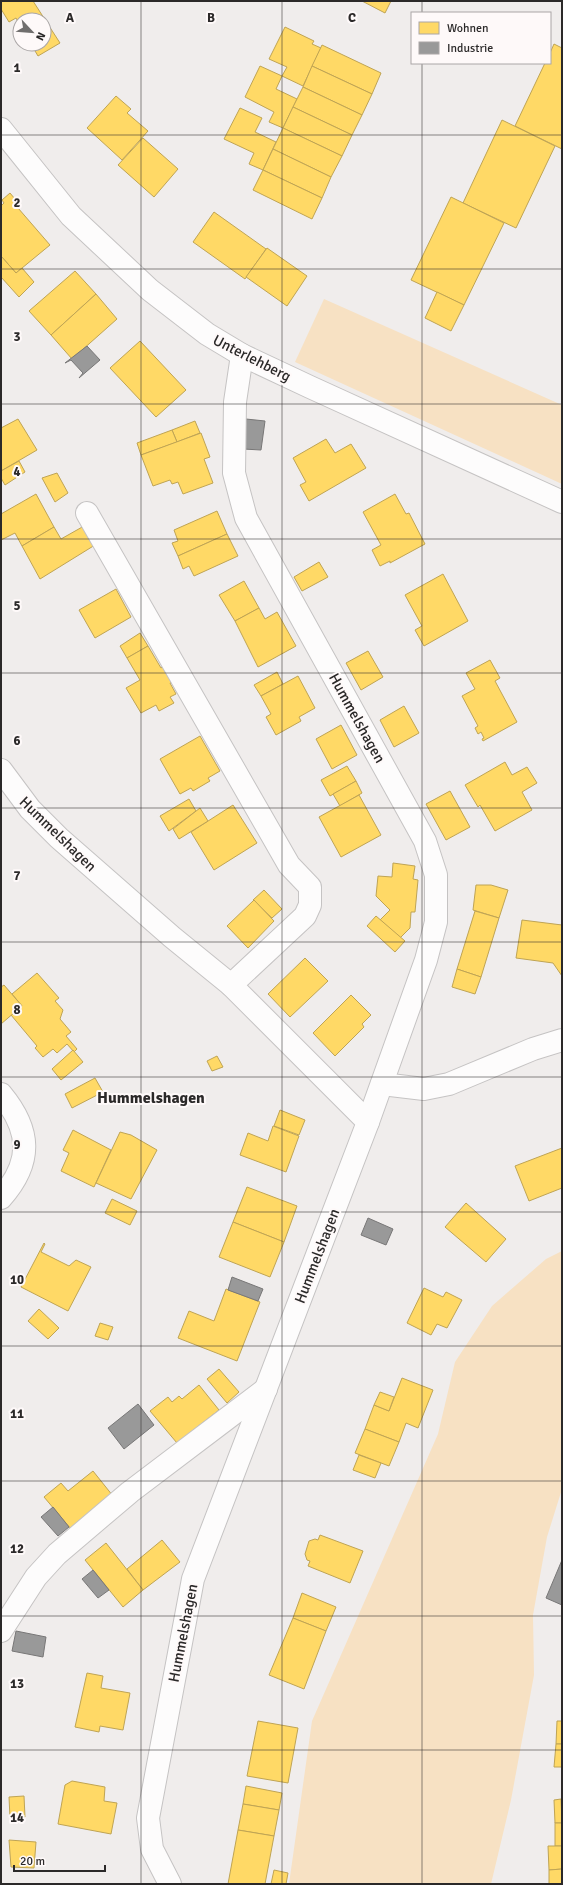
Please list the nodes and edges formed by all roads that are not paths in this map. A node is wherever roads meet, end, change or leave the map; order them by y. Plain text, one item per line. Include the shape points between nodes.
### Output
1 (1, 129) edge
2 (242, 355) junction
3 (562, 502) edge
4 (86, 513) dead end
5 (1, 770) edge
6 (232, 985) junction
7 (562, 1040) edge
8 (382, 1084) junction
9 (1, 1094) edge
10 (368, 1122) junction
11 (1, 1198) edge
12 (266, 1389) junction
13 (1, 1631) edge
14 (170, 1884) edge

1 - 2 street, Unterlehberg via 71,216 150,290 207,334
2 - 3 street, Unterlehberg
2 - 8 street, Hummelshagen via 235,402 234,472 246,518 425,840 436,875 436,922 428,953
4 - 6 street via 289,865 310,887 310,905 305,916
5 - 6 street, Hummelshagen via 30,809 59,838 172,937
6 - 10 street, Hummelshagen
7 - 8 street via 533,1049 449,1084 424,1089
8 - 10 street, Hummelshagen
9 - 11 street via 14,1109 24,1135 24,1161 11,1187
10 - 12 street, Hummelshagen
12 - 13 street via 130,1492 57,1554 36,1577
12 - 14 street, Hummelshagen via 191,1587 148,1818 152,1849

